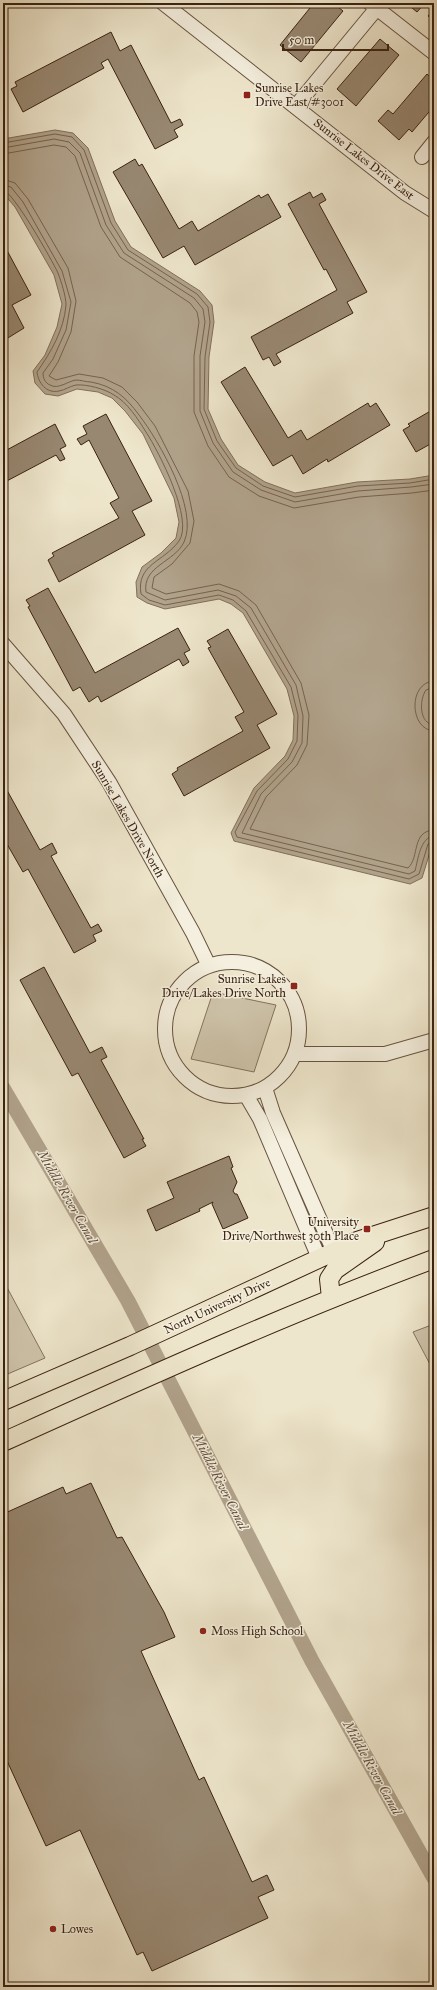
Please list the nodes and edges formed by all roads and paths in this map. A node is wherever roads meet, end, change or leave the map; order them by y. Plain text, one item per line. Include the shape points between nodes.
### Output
1 (163, 3) edge
2 (374, 6) edge
3 (434, 53) edge
4 (296, 106) junction
5 (434, 142) edge
6 (422, 157) dead end
7 (434, 211) edge
8 (3, 644) edge
9 (209, 966) junction
10 (434, 1040) edge
11 (295, 1054) junction
12 (265, 1088) junction
13 (246, 1095) junction
14 (434, 1216) edge
15 (394, 1229) junction
16 (327, 1255) junction
17 (434, 1259) edge
18 (331, 1298) junction
19 (3, 1401) edge
20 (3, 1442) edge

1 - 4 street, Sunrise Lakes Drive East
2 - 3 street
2 - 4 street
4 - 7 street, Sunrise Lakes Drive East via 405,193
5 - 6 street
8 - 9 street, Sunrise Lakes Drive North via 64,714 109,782
9 - 11 street via 229,962 248,964 267,972 282,984 293,1000 298,1017 299,1036
9 - 13 street via 194,973 172,998 165,1031 168,1047 174,1063 197,1087 229,1097
10 - 11 street via 385,1054
11 - 12 street via 288,1068
12 - 13 street
12 - 16 street
13 - 16 street
14 - 15 main road, North University Drive
15 - 16 main road, North University Drive via 357,1241
15 - 18 main road via 335,1270 329,1279
16 - 19 main road, North University Drive via 130,1346
17 - 18 main road
18 - 20 main road

